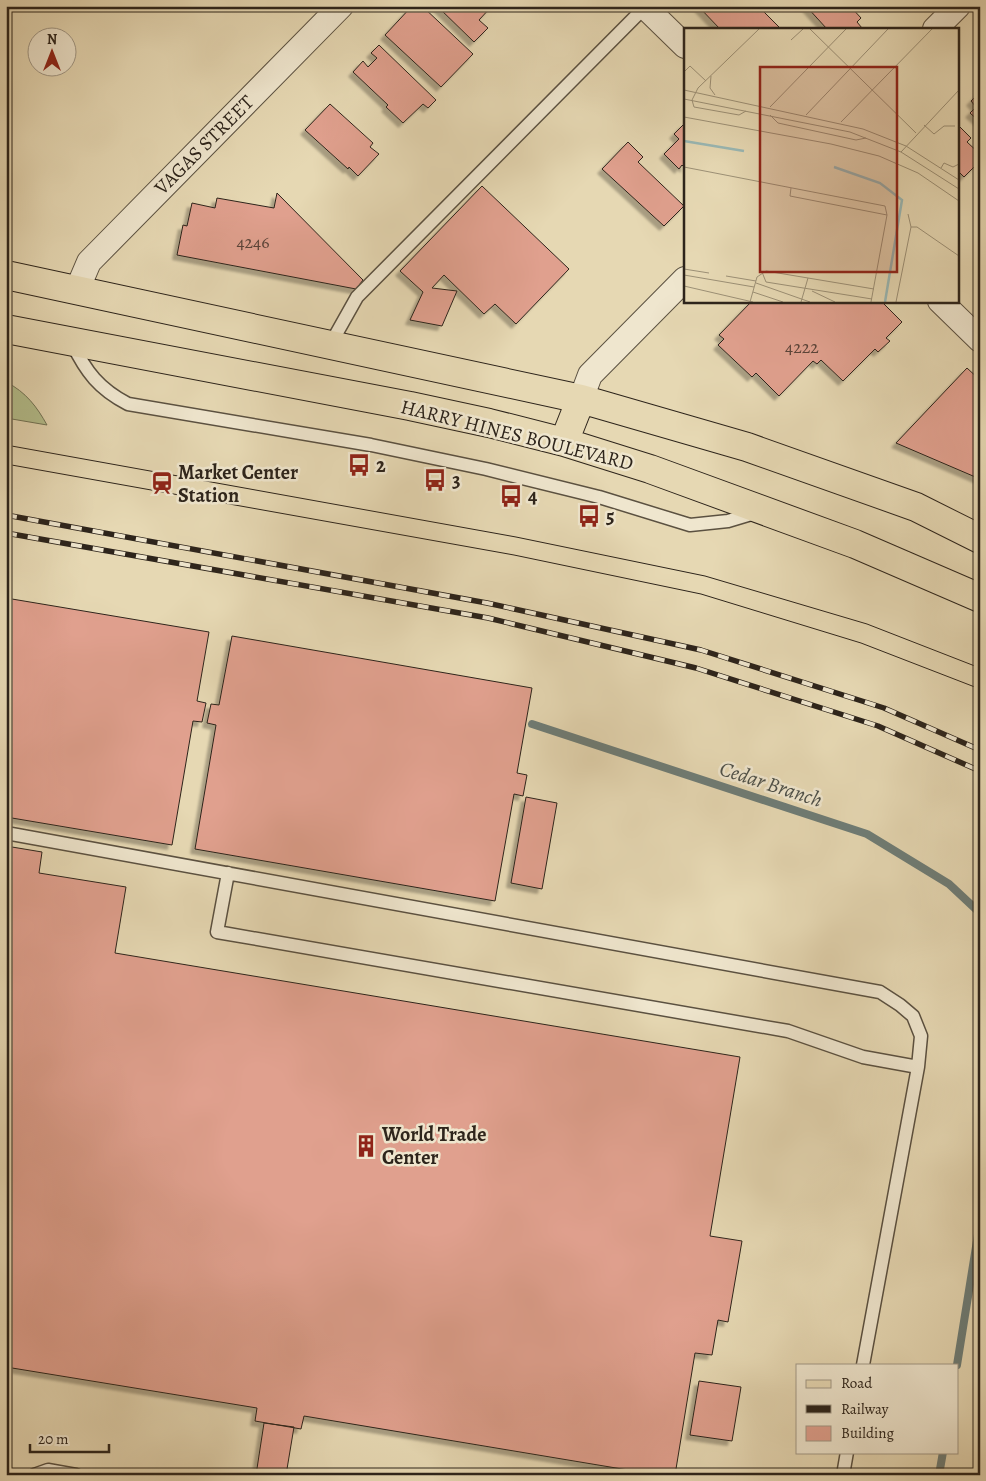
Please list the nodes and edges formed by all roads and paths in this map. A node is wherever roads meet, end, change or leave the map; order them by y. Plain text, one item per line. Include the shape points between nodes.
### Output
1 (341, 6) edge
2 (958, 6) edge
3 (645, 7) edge
4 (936, 28) edge
5 (684, 45) edge
6 (6, 275) edge
7 (684, 281) edge
8 (77, 290) junction
9 (941, 302) edge
10 (6, 329) edge
11 (980, 340) edge
12 (71, 341) junction
13 (330, 344) junction
14 (581, 399) junction
15 (564, 442) junction
16 (763, 510) junction
17 (980, 539) edge
18 (980, 598) edge
19 (6, 833) edge
20 (228, 873) junction
21 (918, 1067) junction
22 (863, 1364) edge
23 (847, 1454) edge
24 (34, 1475) edge
25 (76, 1475) edge
26 (843, 1475) edge

1 - 8 street, VAGAS STREET via 88,262
2 - 4 street
3 - 5 street
3 - 13 lane via 357,297
6 - 8 main road
7 - 14 street via 590,375
8 - 13 main road
9 - 11 street
10 - 12 main road, HARRY HINES BOULEVARD
12 - 15 main road, HARRY HINES BOULEVARD via 410,406
12 - 16 lane via 83,365 103,388 128,404 486,469 599,497 690,525 728,521
13 - 14 main road
14 - 15 main road
14 - 17 main road via 746,447 916,507
15 - 16 main road, HARRY HINES BOULEVARD
16 - 18 main road, HARRY HINES BOULEVARD via 855,544
19 - 20 lane
20 - 21 lane via 880,992 913,1016 922,1036
20 - 21 lane via 217,932 788,1032 863,1057
21 - 22 lane
23 - 26 lane
24 - 25 lane via 48,1470

